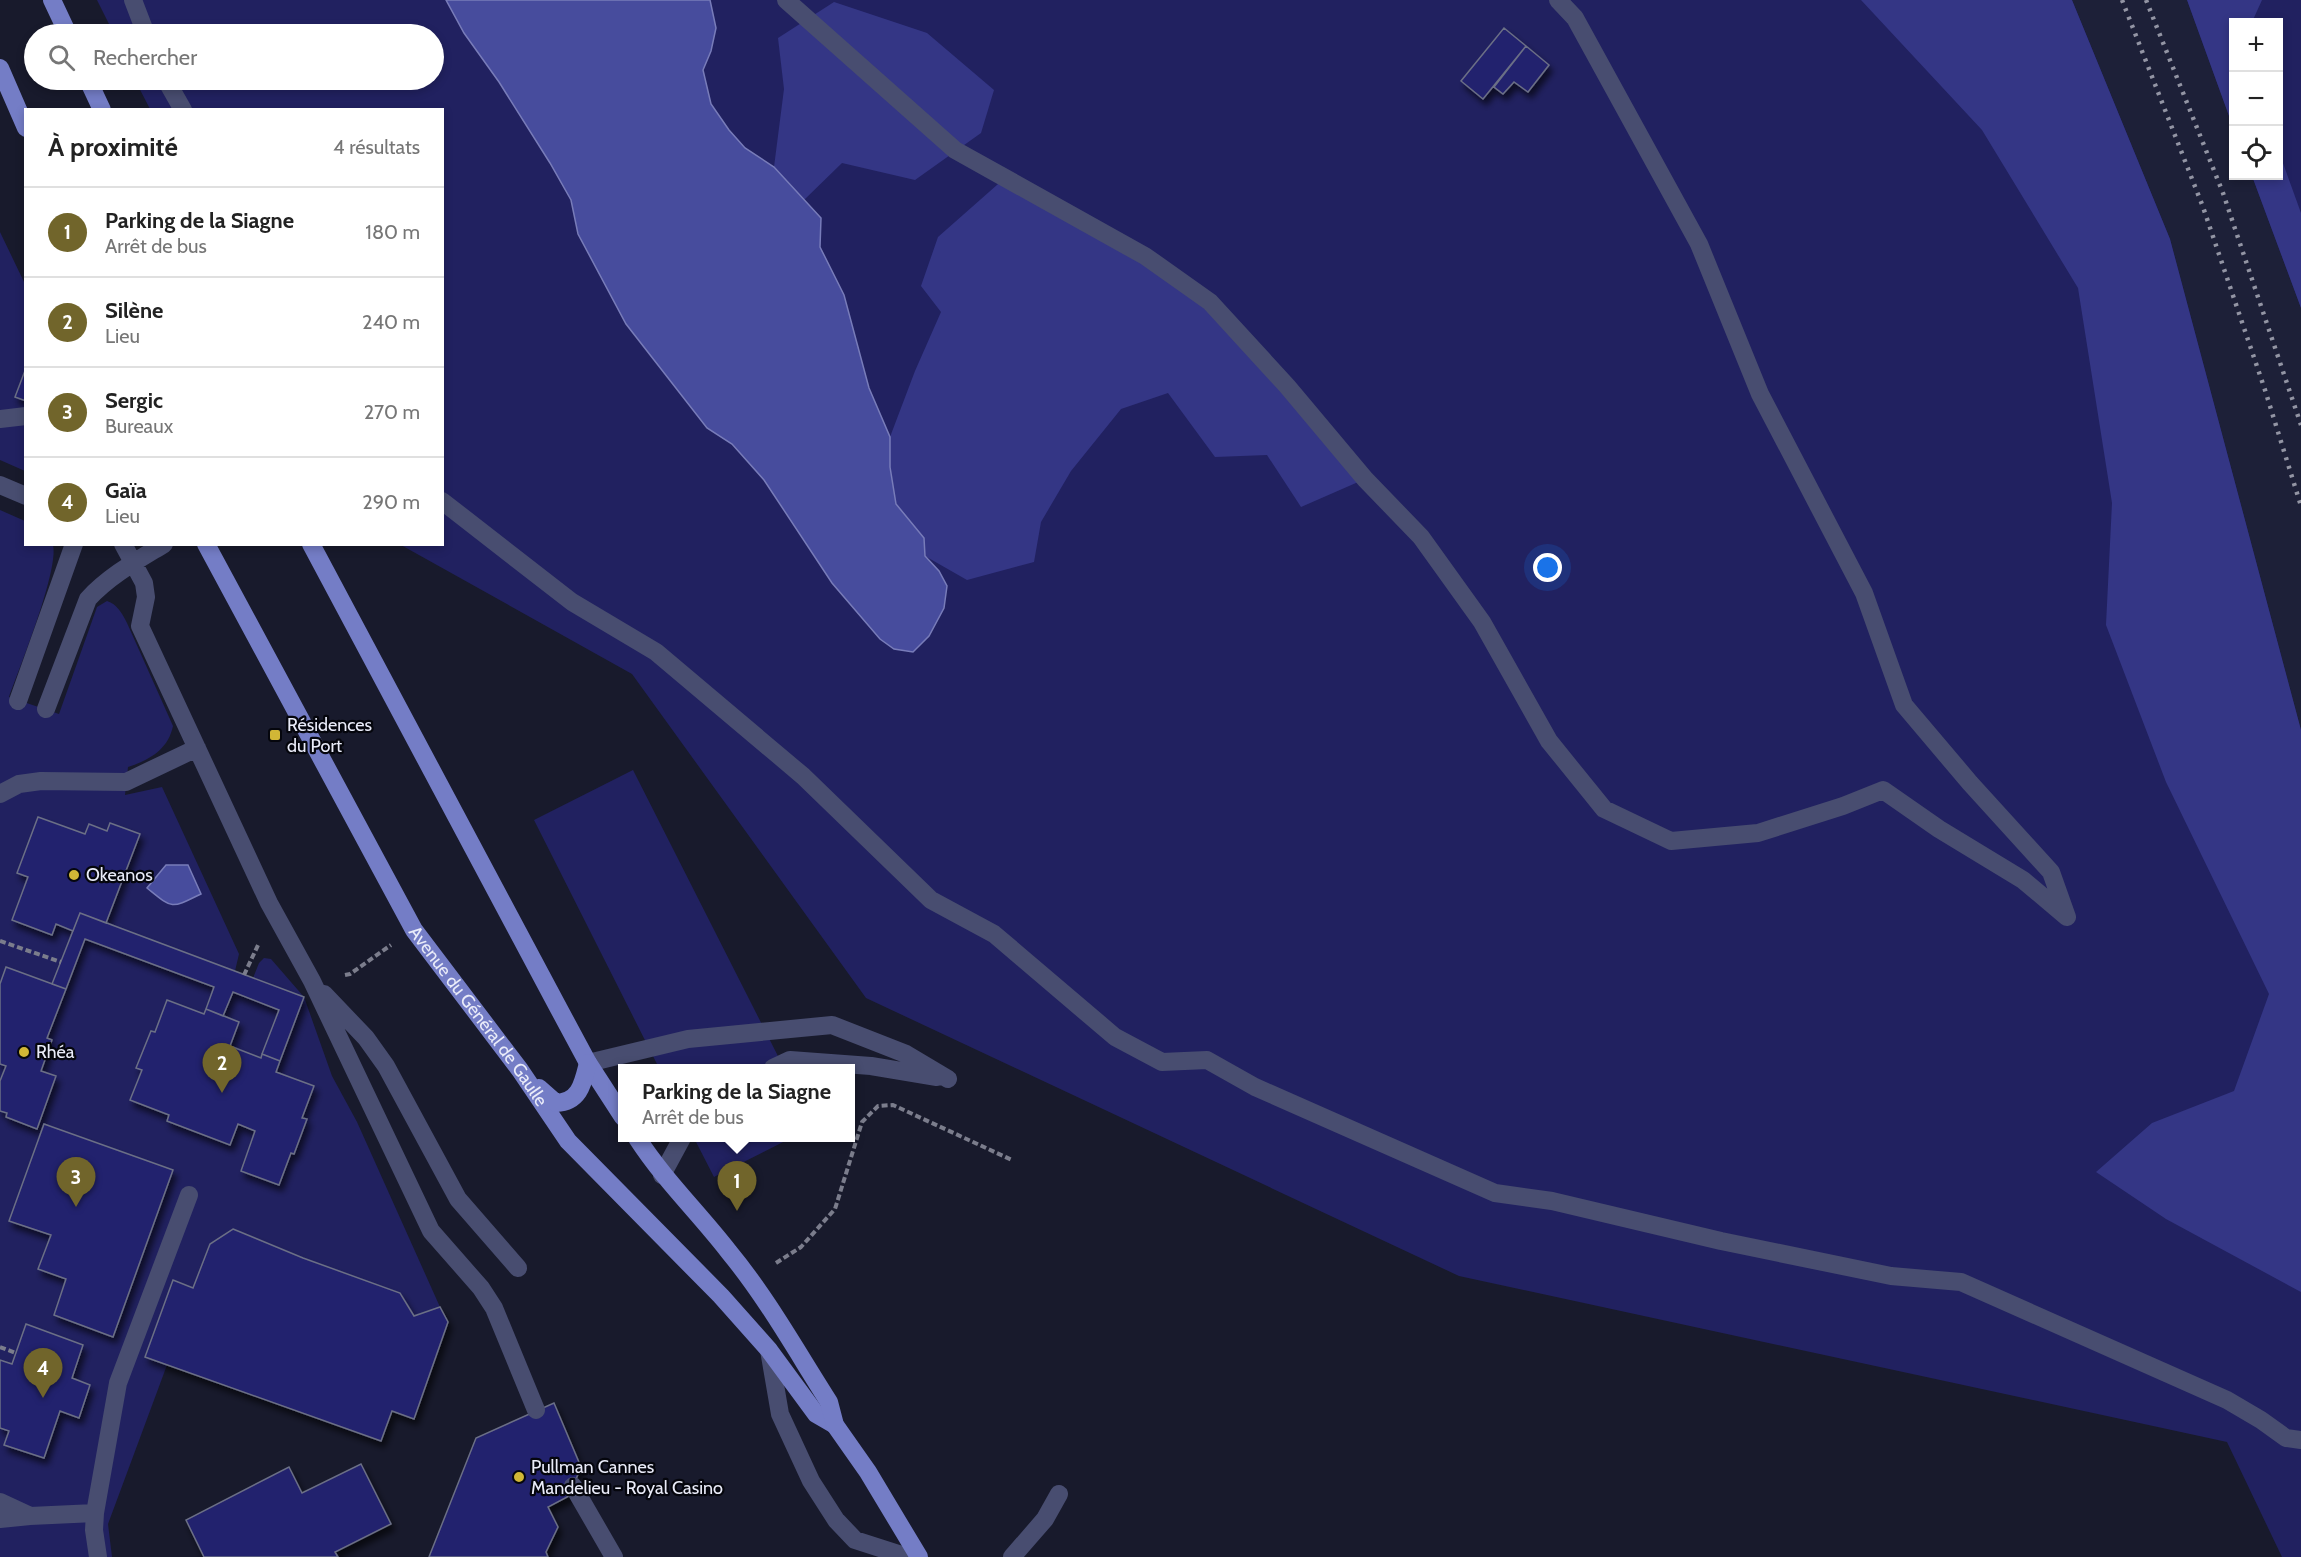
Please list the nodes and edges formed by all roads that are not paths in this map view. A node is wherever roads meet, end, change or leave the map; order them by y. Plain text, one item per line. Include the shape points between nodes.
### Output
1 (52, 0) edge
2 (133, 0) edge
3 (786, 0) edge
4 (1558, 0) edge
5 (63, 24) edge
6 (142, 24) edge
7 (0, 68) edge
8 (93, 90) edge
9 (172, 90) edge
10 (101, 108) edge
11 (182, 108) edge
12 (24, 123) edge
13 (24, 416) edge
14 (0, 419) edge
15 (0, 485) edge
16 (24, 495) edge
17 (444, 503) edge
18 (73, 546) edge
19 (124, 546) edge
20 (161, 546) edge
21 (207, 546) edge
22 (312, 546) edge
23 (134, 564) junction
24 (18, 701) dead end
25 (46, 709) dead end
26 (197, 748) junction
27 (0, 794) edge
28 (312, 981) junction
29 (588, 1063) junction
30 (782, 1064) edge
31 (844, 1064) edge
32 (855, 1065) edge
33 (520, 1070) junction
34 (618, 1109) edge
35 (640, 1142) edge
36 (679, 1142) edge
37 (662, 1174) junction
38 (189, 1195) dead end
39 (518, 1268) dead end
40 (769, 1350) junction
41 (536, 1410) dead end
42 (835, 1425) junction
43 (2301, 1440) edge
44 (573, 1486) dead end
45 (1059, 1494) dead end
46 (0, 1502) edge
47 (95, 1513) junction
48 (30, 1516) junction
49 (0, 1519) edge
50 (98, 1557) edge
51 (614, 1557) edge
52 (908, 1557) edge
53 (919, 1557) edge
54 (1012, 1557) edge

1 - 5 main road
2 - 6 lane
3 - 4 lane via 955,150 1145,256 1210,302 1421,537 1482,622 1549,741 1605,809 1671,841 1758,832 1843,807 1883,790 2023,880 2067,917 2051,872 1904,705 1864,593 1760,394 1699,244 1575,18
7 - 12 main road
8 - 10 main road
9 - 11 lane
13 - 14 lane
15 - 16 lane
17 - 43 lane via 572,602 656,652 803,776 931,900 994,934 1115,1037 1162,1062 1207,1060 1256,1087 1495,1193 1552,1201 1891,1276 1961,1282 2227,1400 2286,1438
18 - 24 lane
19 - 23 lane
20 - 23 lane
21 - 33 main road, Avenue du Général de Gaulle via 414,930
22 - 29 main road
23 - 25 lane via 88,599
23 - 26 lane via 146,597 140,626
26 - 27 lane via 126,782 41,781 19,784
26 - 28 lane via 269,903
28 - 39 lane via 366,1038 386,1066 458,1199
28 - 41 lane via 430,1231 494,1308
29 - 32 lane via 688,1039 832,1025 906,1054 948,1079
29 - 33 main road via 579,1092 567,1102 556,1102
29 - 34 main road
30 - 31 lane via 790,1060
33 - 40 main road, Avenue du Général de Gaulle via 568,1141
35 - 37 main road, Avenue du Général de Gaulle
36 - 37 lane
37 - 42 main road, Avenue du Général de Gaulle via 750,1280 829,1402
38 - 47 lane via 118,1383
40 - 42 main road, Avenue du Général de Gaulle via 816,1414
40 - 52 lane via 780,1414 811,1481 836,1520 855,1540
42 - 53 main road, Avenue du Général de Gaulle
44 - 51 lane
45 - 54 lane via 1045,1519
46 - 48 lane
47 - 48 lane
47 - 50 lane
48 - 49 lane

